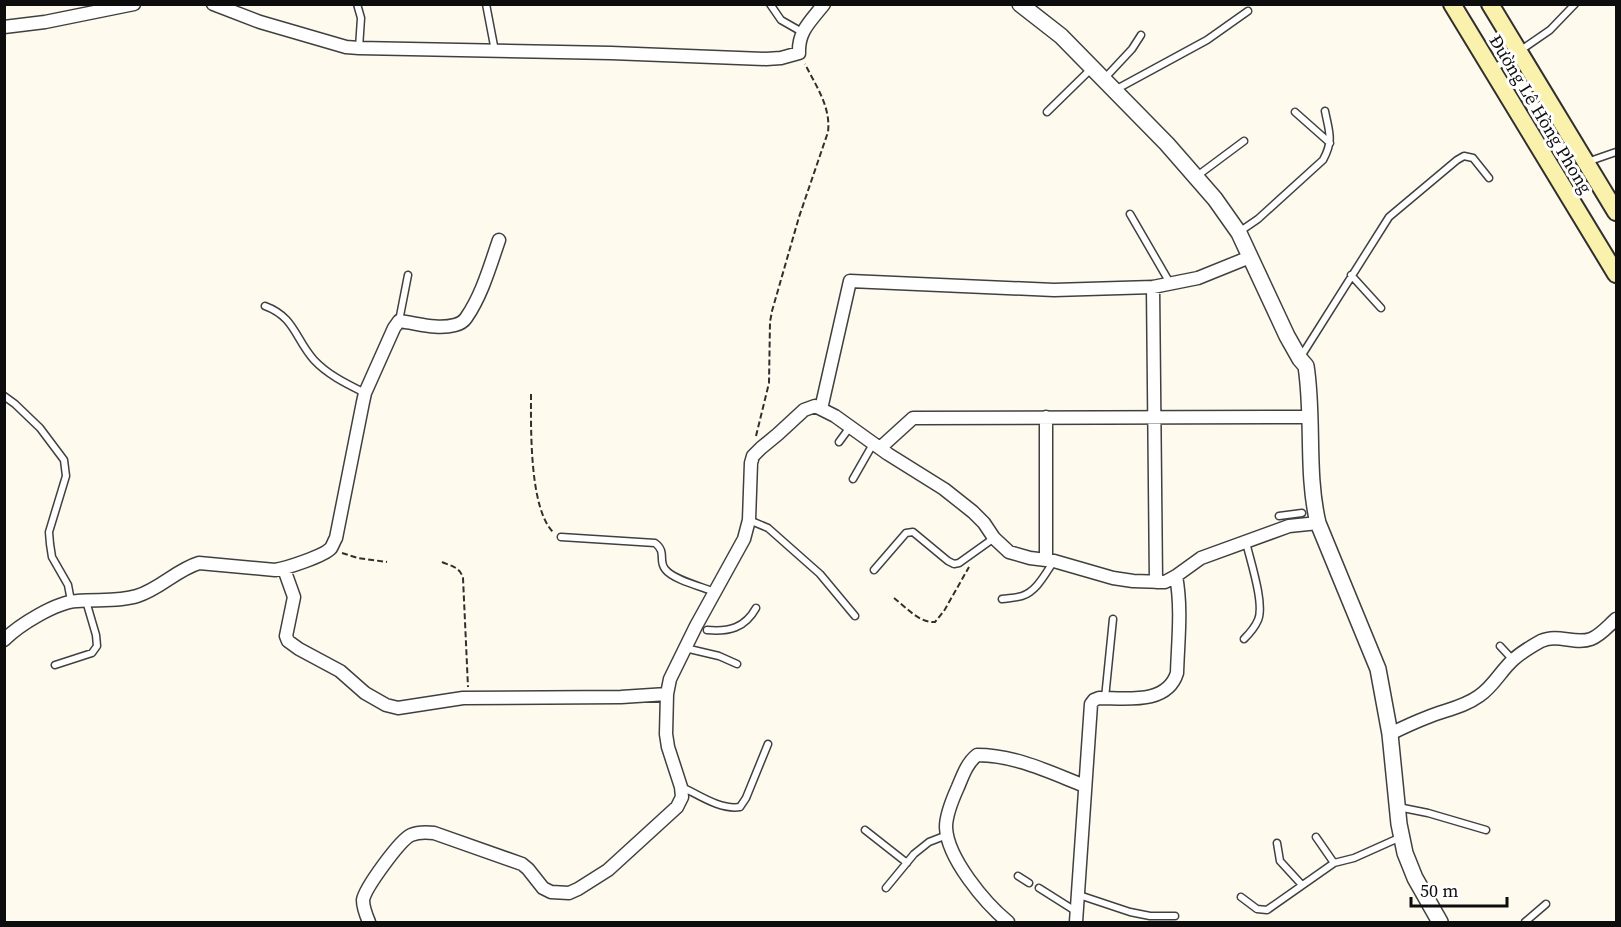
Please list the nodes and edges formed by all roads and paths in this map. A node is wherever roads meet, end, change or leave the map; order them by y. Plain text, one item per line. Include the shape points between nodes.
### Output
1 (134, 4) edge
2 (213, 4) edge
3 (357, 4) edge
4 (486, 4) edge
5 (770, 4) edge
6 (824, 4) edge
7 (1020, 4) edge
8 (1452, 4) edge
9 (1490, 4) edge
10 (1575, 4) edge
11 (1248, 11) dead end
12 (4, 27) edge
13 (802, 32) junction
14 (1141, 35) dead end
15 (359, 48) junction
16 (1518, 50) junction
17 (495, 51) junction
18 (799, 53) junction
19 (1092, 68) junction
20 (1492, 70) junction
21 (1109, 85) junction
22 (1325, 111) dead end
23 (1047, 112) dead end
24 (1295, 112) dead end
25 (1244, 141) dead end
26 (1330, 143) junction
27 (1617, 152) edge
28 (1587, 162) junction
29 (1196, 177) junction
30 (1489, 178) dead end
31 (1617, 212) edge
32 (1130, 214) dead end
33 (1239, 233) junction
34 (499, 240) dead end
35 (1250, 257) junction
36 (1617, 274) edge
37 (408, 275) dead end
38 (1351, 275) junction
39 (1171, 284) junction
40 (1153, 287) junction
41 (265, 306) dead end
42 (1381, 308) dead end
43 (399, 321) junction
44 (1300, 359) junction
45 (365, 393) junction
46 (531, 394) dead end
47 (4, 396) edge
48 (821, 409) junction
49 (1046, 417) junction
50 (1154, 417) junction
51 (1310, 417) junction
52 (850, 427) junction
53 (839, 442) dead end
54 (876, 446) junction
55 (753, 456) junction
56 (853, 480) dead end
57 (1312, 515) junction
58 (1279, 516) dead end
59 (749, 520) junction
60 (561, 537) joint
61 (993, 538) junction
62 (1246, 541) junction
63 (331, 547) junction
64 (1050, 560) junction
65 (387, 562) dead end
66 (442, 562) dead end
67 (969, 568) dead end
68 (284, 569) junction
69 (874, 570) dead end
70 (1176, 576) junction
71 (1156, 582) junction
72 (715, 592) junction
73 (894, 598) dead end
74 (1002, 599) dead end
75 (86, 600) junction
76 (71, 601) junction
77 (756, 608) dead end
78 (855, 616) dead end
79 (1113, 618) dead end
80 (1617, 619) edge
81 (700, 628) junction
82 (1244, 639) dead end
83 (4, 640) edge
84 (1500, 646) dead end
85 (685, 647) junction
86 (1513, 660) junction
87 (737, 664) dead end
88 (55, 665) dead end
89 (668, 694) junction
90 (1106, 698) junction
91 (468, 699) junction
92 (1390, 734) junction
93 (768, 744) dead end
94 (1085, 786) junction
95 (681, 787) junction
96 (1397, 807) junction
97 (865, 830) dead end
98 (1486, 830) dead end
99 (947, 835) junction
100 (1402, 836) junction
101 (1316, 837) dead end
102 (1277, 843) dead end
103 (907, 863) junction
104 (1334, 863) junction
105 (1018, 876) dead end
106 (1029, 883) dead end
107 (1302, 885) junction
108 (886, 888) dead end
109 (1039, 888) dead end
110 (1078, 894) junction
111 (1241, 897) dead end
112 (1546, 904) dead end
113 (1175, 916) dead end
114 (1077, 917) edge
115 (369, 922) edge
116 (1008, 922) edge
117 (1440, 922) edge
118 (1525, 922) edge

1 - 12 street
2 - 15 street via 260,22
3 - 15 lane via 361,18
4 - 17 lane
5 - 13 lane via 781,20
6 - 13 street
7 - 19 street via 1061,36
8 - 20 main road, Đường Lê Hồng Phong
9 - 16 main road, Đường Lê Hồng Phong
10 - 16 lane via 1550,30
11 - 21 lane via 1207,40
13 - 18 street
14 - 21 lane
15 - 17 street
16 - 20 lane
16 - 28 main road, Đường Lê Hồng Phong
17 - 18 street via 766,59
18 - 55 path via 827,109 828,132 772,311 769,383
19 - 21 street
19 - 23 lane
20 - 36 main road, Đường Lê Hồng Phong
21 - 29 street
22 - 26 lane
24 - 26 lane
25 - 29 lane
26 - 33 lane via 1323,160
27 - 28 lane
28 - 31 main road, Đường Lê Hồng Phong
29 - 33 street
30 - 38 lane via 1473,158 1464,156 1457,160 1389,217
32 - 39 lane
33 - 35 street
34 - 43 street via 479,295 465,320 454,326
35 - 39 street via 1198,278
35 - 44 street
37 - 43 lane
38 - 42 lane
38 - 44 lane
39 - 40 street
40 - 48 street via 1054,290 850,281
40 - 50 street
41 - 45 lane via 287,319 306,350 324,369
43 - 45 street
44 - 51 street via 1306,366
45 - 63 street
46 - 60 path via 537,494 549,528
47 - 76 lane via 40,428 64,460 66,476 50,544
48 - 52 street
48 - 55 street via 815,406 804,410
49 - 50 street
49 - 54 street via 913,418
49 - 64 street
50 - 51 street
50 - 71 street
51 - 57 street
52 - 53 lane
52 - 54 street
54 - 56 lane
54 - 61 street via 944,489 984,523
55 - 59 street
57 - 58 lane
57 - 62 street
57 - 92 street via 1378,669
59 - 72 street via 744,539
59 - 78 lane via 768,528 820,574
60 - 72 lane via 655,543 662,551 666,571
61 - 64 street via 1009,552
61 - 69 lane via 954,564 913,532 906,533
62 - 70 street via 1201,558
62 - 82 lane via 1260,612
63 - 65 path via 343,554
63 - 68 street
64 - 71 street via 1113,578
64 - 74 lane via 1033,590
66 - 91 path via 462,572
67 - 73 path via 935,622 919,618
68 - 75 street via 199,563 136,596
68 - 91 street via 294,597 286,636 299,649 340,671 386,705 398,708
70 - 71 street
70 - 90 street via 1179,616 1174,682 1159,695
72 - 81 street
75 - 76 street
75 - 88 lane via 97,646 92,653
76 - 83 street via 23,624
77 - 81 lane via 745,624 736,628
79 - 90 lane
80 - 86 street via 1595,638 1546,639
81 - 85 street
84 - 86 lane
85 - 87 lane
85 - 89 street via 670,679
86 - 92 street via 1473,701
89 - 91 street
89 - 95 street via 666,734
90 - 94 street via 1091,704
92 - 96 street
93 - 95 lane via 740,807 724,807
94 - 99 street via 1012,758 976,755 954,796 946,823
94 - 110 street
95 - 115 street via 677,807 608,870 568,893 543,888 522,864 434,833 411,835 401,842 367,890 363,901
96 - 98 lane
96 - 100 street
97 - 103 lane
99 - 103 lane via 929,842
99 - 116 street via 975,888
100 - 104 lane
100 - 117 street via 1415,878
101 - 104 lane
102 - 107 lane via 1280,861
103 - 108 lane
104 - 107 lane
105 - 106 lane
107 - 111 lane via 1267,910 1257,909
109 - 114 lane
110 - 113 lane via 1130,912
110 - 114 street
112 - 118 lane

